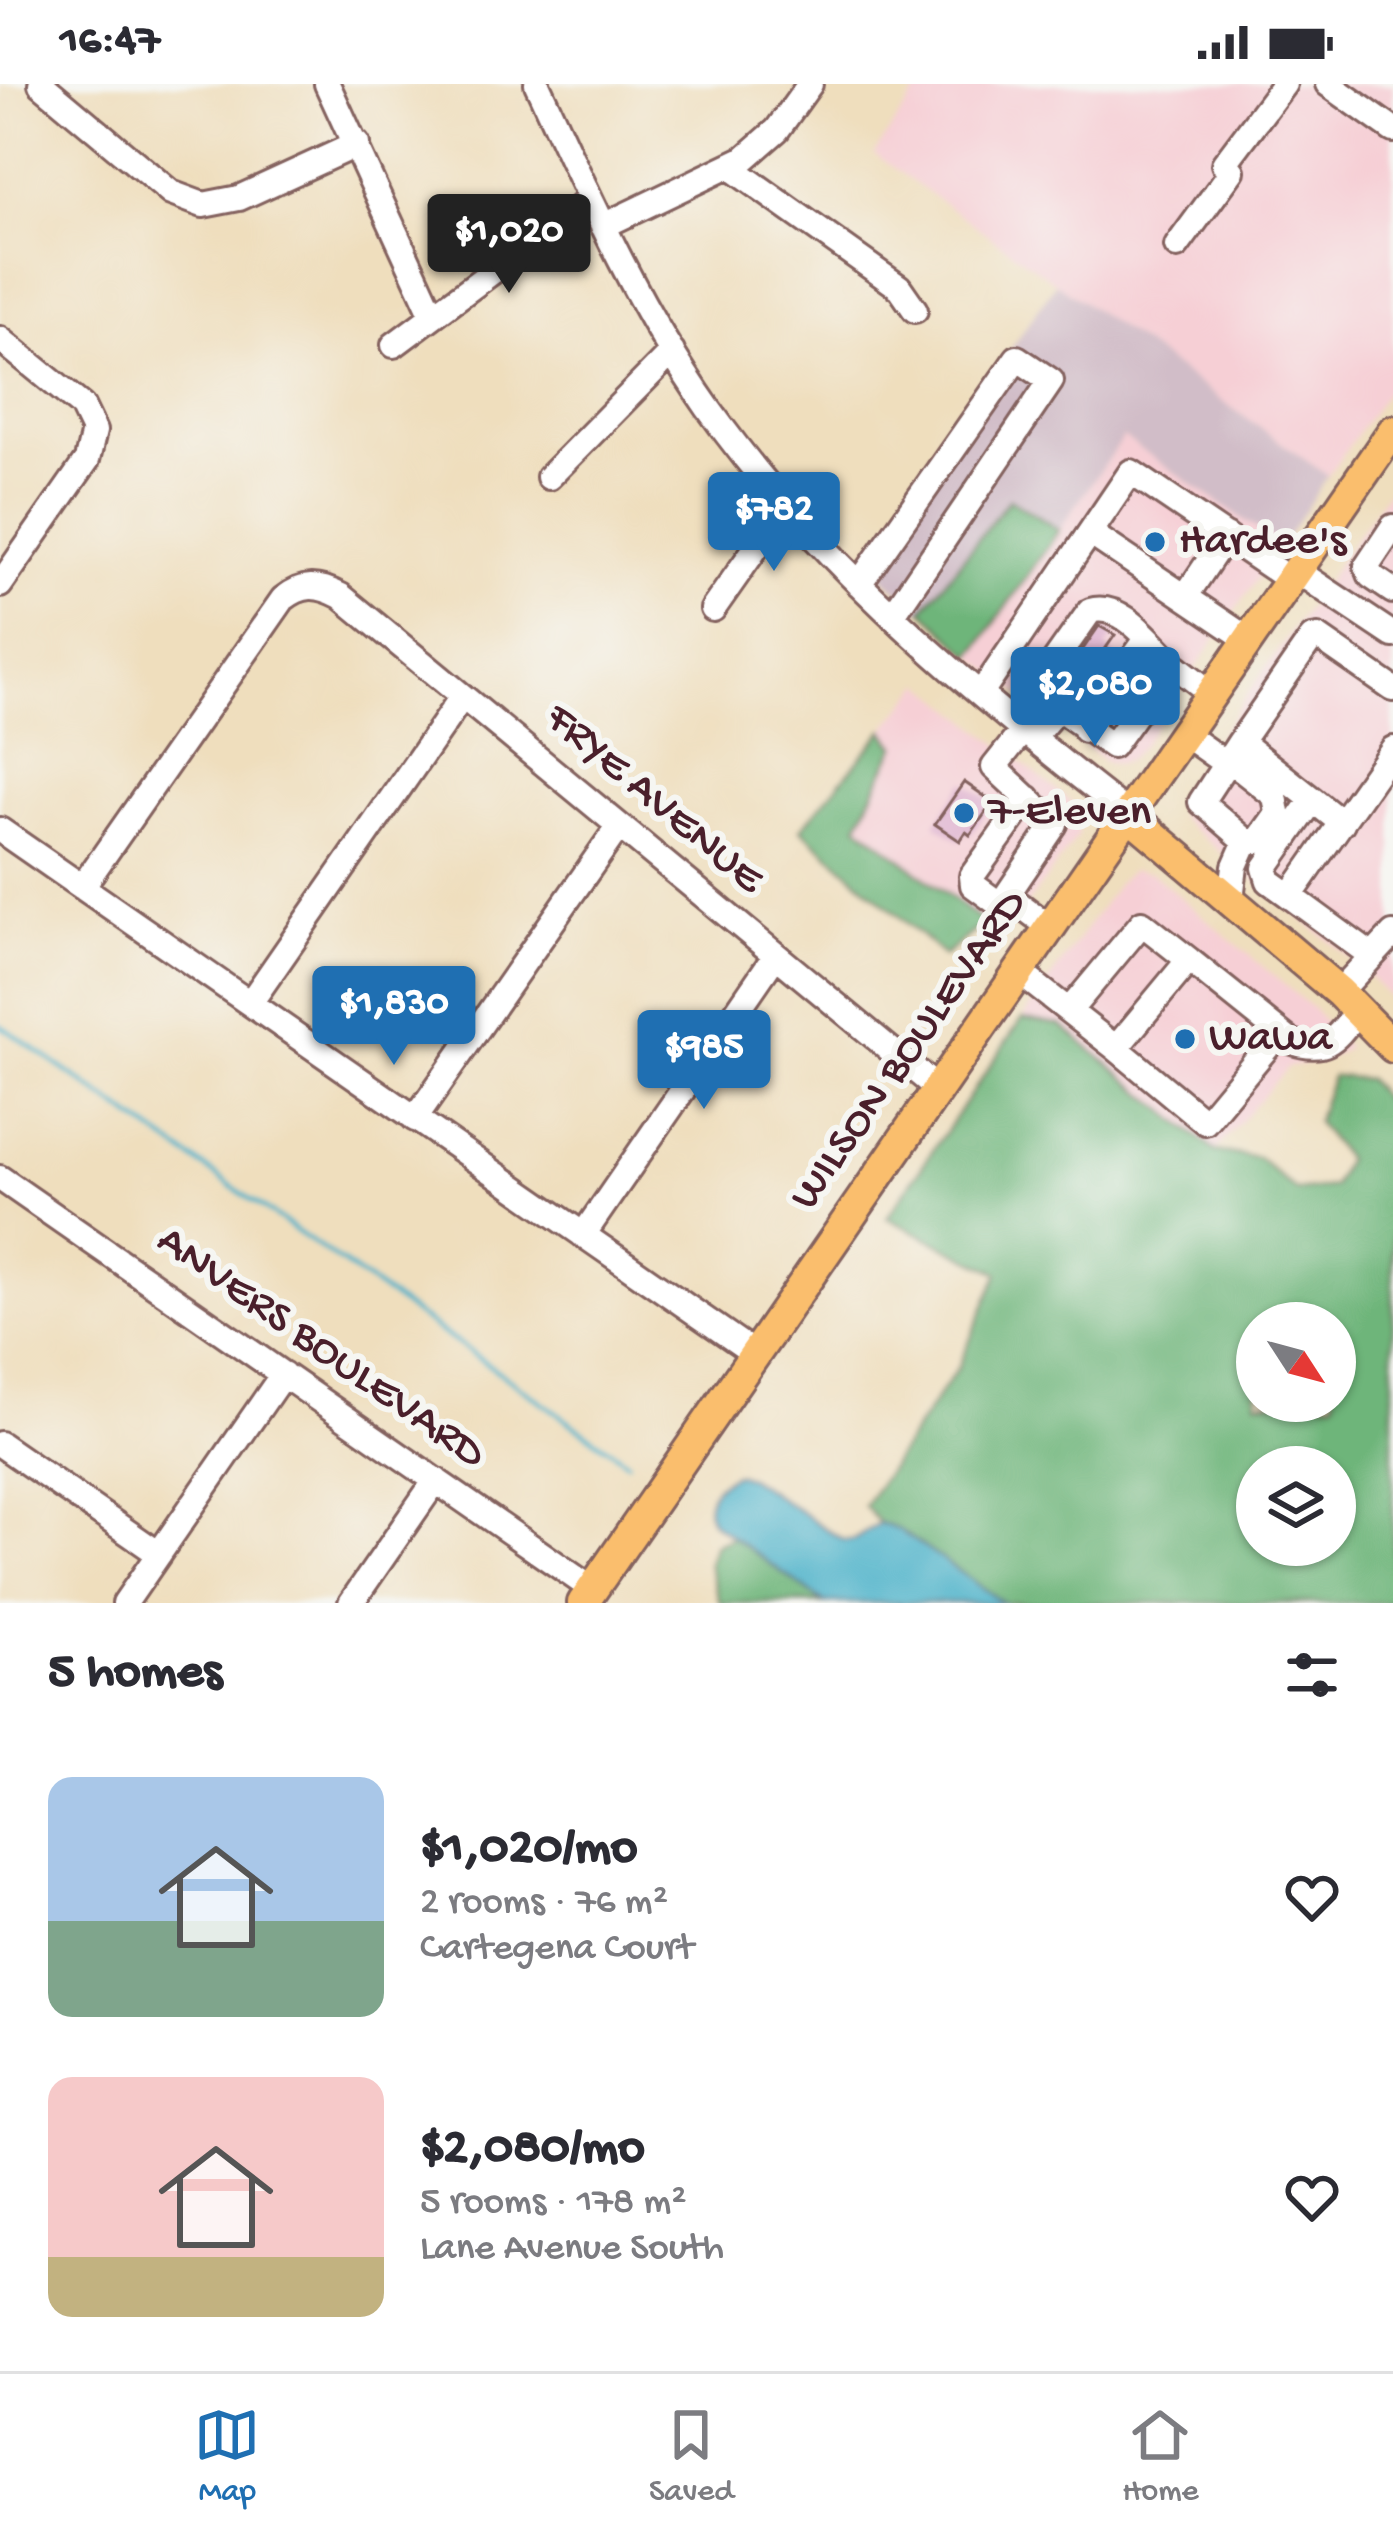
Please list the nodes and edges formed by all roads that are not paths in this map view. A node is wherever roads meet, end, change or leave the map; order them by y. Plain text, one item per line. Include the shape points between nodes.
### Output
1 (41, 84) edge
2 (328, 84) edge
3 (537, 84) edge
4 (810, 84) edge
5 (1284, 84) edge
6 (1328, 84) edge
7 (1393, 130) edge
8 (356, 144) junction
9 (730, 167) junction
10 (590, 199) junction
11 (603, 226) junction
12 (1177, 246) dead end
13 (915, 310) dead end
14 (433, 315) junction
15 (0, 339) edge
16 (394, 345) dead end
17 (672, 352) junction
18 (1393, 431) edge
19 (549, 477) dead end
20 (786, 505) junction
21 (1393, 526) edge
22 (1090, 532) junction
23 (1226, 536) junction
24 (1293, 575) junction
25 (859, 584) junction
26 (0, 585) edge
27 (1393, 591) edge
28 (1185, 597) junction
29 (713, 608) dead end
30 (892, 616) junction
31 (1393, 635) edge
32 (1249, 640) junction
33 (1393, 689) edge
34 (1130, 691) junction
35 (982, 692) junction
36 (1212, 694) junction
37 (463, 697) junction
38 (1058, 708) junction
39 (1029, 732) junction
40 (1184, 734) junction
41 (1393, 749) edge
42 (1231, 755) junction
43 (1028, 798) junction
44 (1312, 801) junction
45 (1128, 814) junction
46 (1342, 823) junction
47 (619, 826) junction
48 (0, 830) edge
49 (1242, 846) junction
50 (1193, 866) junction
51 (82, 887) junction
52 (1007, 895) junction
53 (1290, 896) junction
54 (1231, 899) junction
55 (1051, 928) junction
56 (1393, 934) edge
57 (775, 956) junction
58 (1371, 957) junction
59 (1189, 960) junction
60 (1019, 972) junction
61 (1393, 974) edge
62 (1349, 1001) junction
63 (250, 1003) junction
64 (1069, 1011) junction
65 (1279, 1033) junction
66 (1393, 1047) edge
67 (1116, 1048) junction
68 (938, 1089) junction
69 (415, 1119) junction
70 (0, 1178) edge
71 (583, 1235) junction
72 (754, 1354) junction
73 (284, 1374) junction
74 (0, 1444) edge
75 (436, 1480) junction
76 (159, 1554) junction
77 (588, 1596) edge
78 (125, 1603) edge
79 (351, 1603) edge

1 - 8 street via 171,193 203,206 239,198
2 - 8 street
3 - 10 street
4 - 9 street via 777,130
5 - 12 street
6 - 7 street
8 - 14 street
9 - 11 street
9 - 13 street via 899,287
10 - 11 street
10 - 14 street
11 - 17 street
14 - 16 street
15 - 26 street via 82,406 94,431 87,460
17 - 19 street
17 - 20 street
18 - 24 main road, WILSON BOULEVARD
20 - 25 street
20 - 29 street
21 - 27 street via 1367,566
22 - 23 street via 1131,472
22 - 28 street
22 - 35 street
23 - 24 street
23 - 28 street
24 - 31 street
24 - 32 main road, WILSON BOULEVARD
25 - 30 street
25 - 30 street via 1017,358 1051,381
28 - 32 street
30 - 35 street
32 - 36 main road, WILSON BOULEVARD
33 - 42 street via 1312,638
34 - 36 street
34 - 38 street
34 - 38 street via 1114,610 1101,608 1090,611 1045,675
35 - 39 street
36 - 40 main road, WILSON BOULEVARD
37 - 47 street, FRYE AVENUE
37 - 51 street, FRYE AVENUE via 340,596 309,586 283,599
37 - 63 street
38 - 39 street
39 - 43 street via 994,767
39 - 45 street
40 - 42 street
40 - 45 main road, WILSON BOULEVARD
41 - 46 street
42 - 44 street
42 - 49 street via 1201,802
42 - 49 street via 1278,804 1258,842
43 - 52 street via 1055,824
43 - 52 street via 972,876 991,900 999,904
44 - 46 street
44 - 53 street via 1265,868
45 - 50 main road
45 - 55 main road, WILSON BOULEVARD
46 - 53 street
47 - 57 street, FRYE AVENUE
47 - 69 street
48 - 51 street
49 - 50 street
49 - 54 street
50 - 54 main road
51 - 63 street
52 - 55 street
53 - 58 street
54 - 62 main road
55 - 60 main road, WILSON BOULEVARD
56 - 58 street
57 - 68 street, FRYE AVENUE
57 - 71 street
58 - 61 street
58 - 62 street
59 - 64 street via 1142,923
59 - 65 street
59 - 67 street
60 - 64 street
60 - 68 main road, WILSON BOULEVARD
62 - 65 street via 1320,1047
62 - 66 main road
63 - 69 street
64 - 67 street
65 - 67 street via 1205,1122
68 - 72 main road, WILSON BOULEVARD
69 - 71 street
70 - 73 street, ANVERS BOULEVARD
71 - 72 street
72 - 77 main road, WILSON BOULEVARD
73 - 75 street, ANVERS BOULEVARD
73 - 76 street
74 - 76 street
75 - 77 street, ANVERS BOULEVARD
75 - 79 street
76 - 78 street

